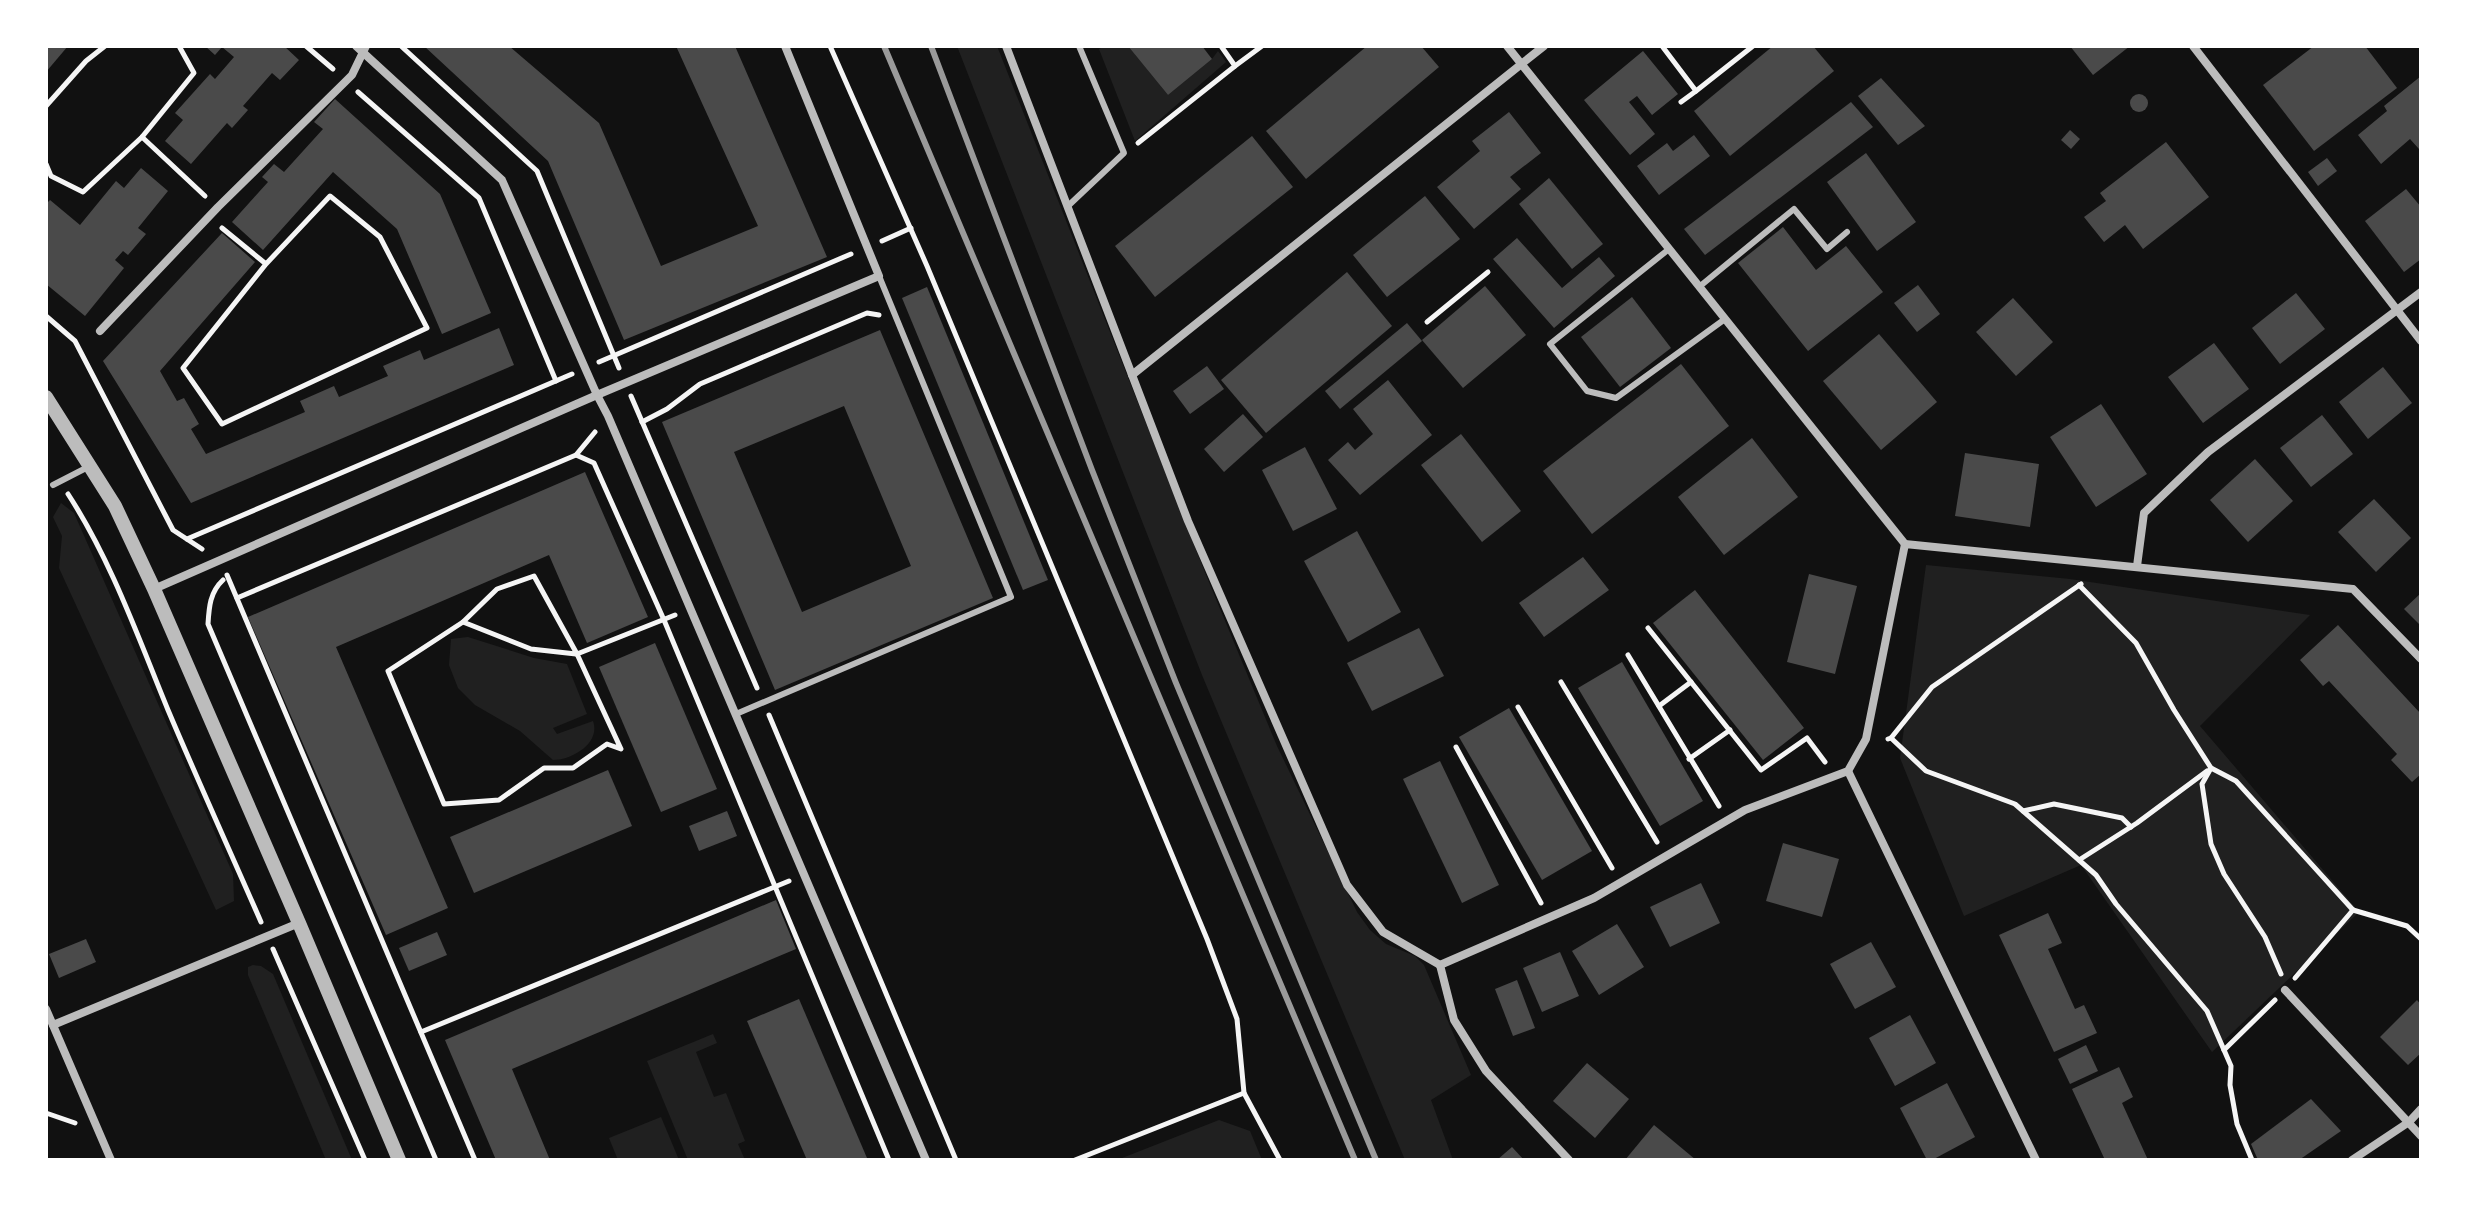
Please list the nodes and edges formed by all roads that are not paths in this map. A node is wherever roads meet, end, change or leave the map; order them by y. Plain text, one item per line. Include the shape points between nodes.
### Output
1 (785, 46) edge
2 (1006, 46) edge
3 (1079, 46) edge
4 (1507, 46) edge
5 (1544, 46) edge
6 (2193, 46) edge
7 (362, 48) edge
8 (1521, 64) junction
9 (1068, 206) junction
10 (1847, 232) dead end
11 (1669, 249) junction
12 (879, 276) junction
13 (1699, 287) junction
14 (2421, 292) edge
15 (2398, 310) junction
16 (1725, 319) junction
17 (100, 331) dead end
18 (2421, 341) edge
19 (1132, 375) junction
20 (597, 395) junction
21 (46, 397) edge
22 (91, 465) junction
23 (56, 483) road end
24 (1905, 544) junction
25 (2137, 566) junction
26 (154, 589) junction
27 (2421, 659) edge
28 (736, 714) junction
29 (1848, 771) junction
30 (299, 923) junction
31 (1440, 965) junction
32 (2285, 990) road end
33 (46, 1009) edge
34 (53, 1025) junction
35 (2421, 1109) edge
36 (2409, 1122) junction
37 (2421, 1136) edge
38 (111, 1160) edge
39 (399, 1160) edge
40 (926, 1160) edge
41 (1569, 1160) edge
42 (2036, 1160) edge
43 (2352, 1160) edge

1 - 12 street
2 - 9 street
3 - 9 lane via 1124,153
4 - 8 street
5 - 8 street
6 - 15 street
7 - 17 street via 352,75
7 - 20 street via 502,180
8 - 11 street
8 - 19 street
9 - 19 street
10 - 13 lane via 1827,249 1794,209
11 - 13 street
11 - 16 lane via 1550,344 1578,380 1587,391 1616,398
12 - 20 street
12 - 28 lane via 1011,597
13 - 16 street
14 - 15 street
15 - 18 street
15 - 25 street via 2208,452 2144,513
16 - 24 street
19 - 31 street via 1188,521 1347,885 1383,932
20 - 26 street
20 - 28 street
21 - 22 street
22 - 23 lane
22 - 26 street
24 - 25 street
24 - 29 street via 1866,739
25 - 27 street via 2353,589
26 - 30 street
28 - 40 street
29 - 31 street via 1745,810 1594,898
29 - 42 street
30 - 34 street
30 - 39 street
31 - 41 street via 1454,1020 1486,1071
32 - 36 street
33 - 34 street
34 - 38 street
35 - 36 street
36 - 37 street
36 - 43 street

